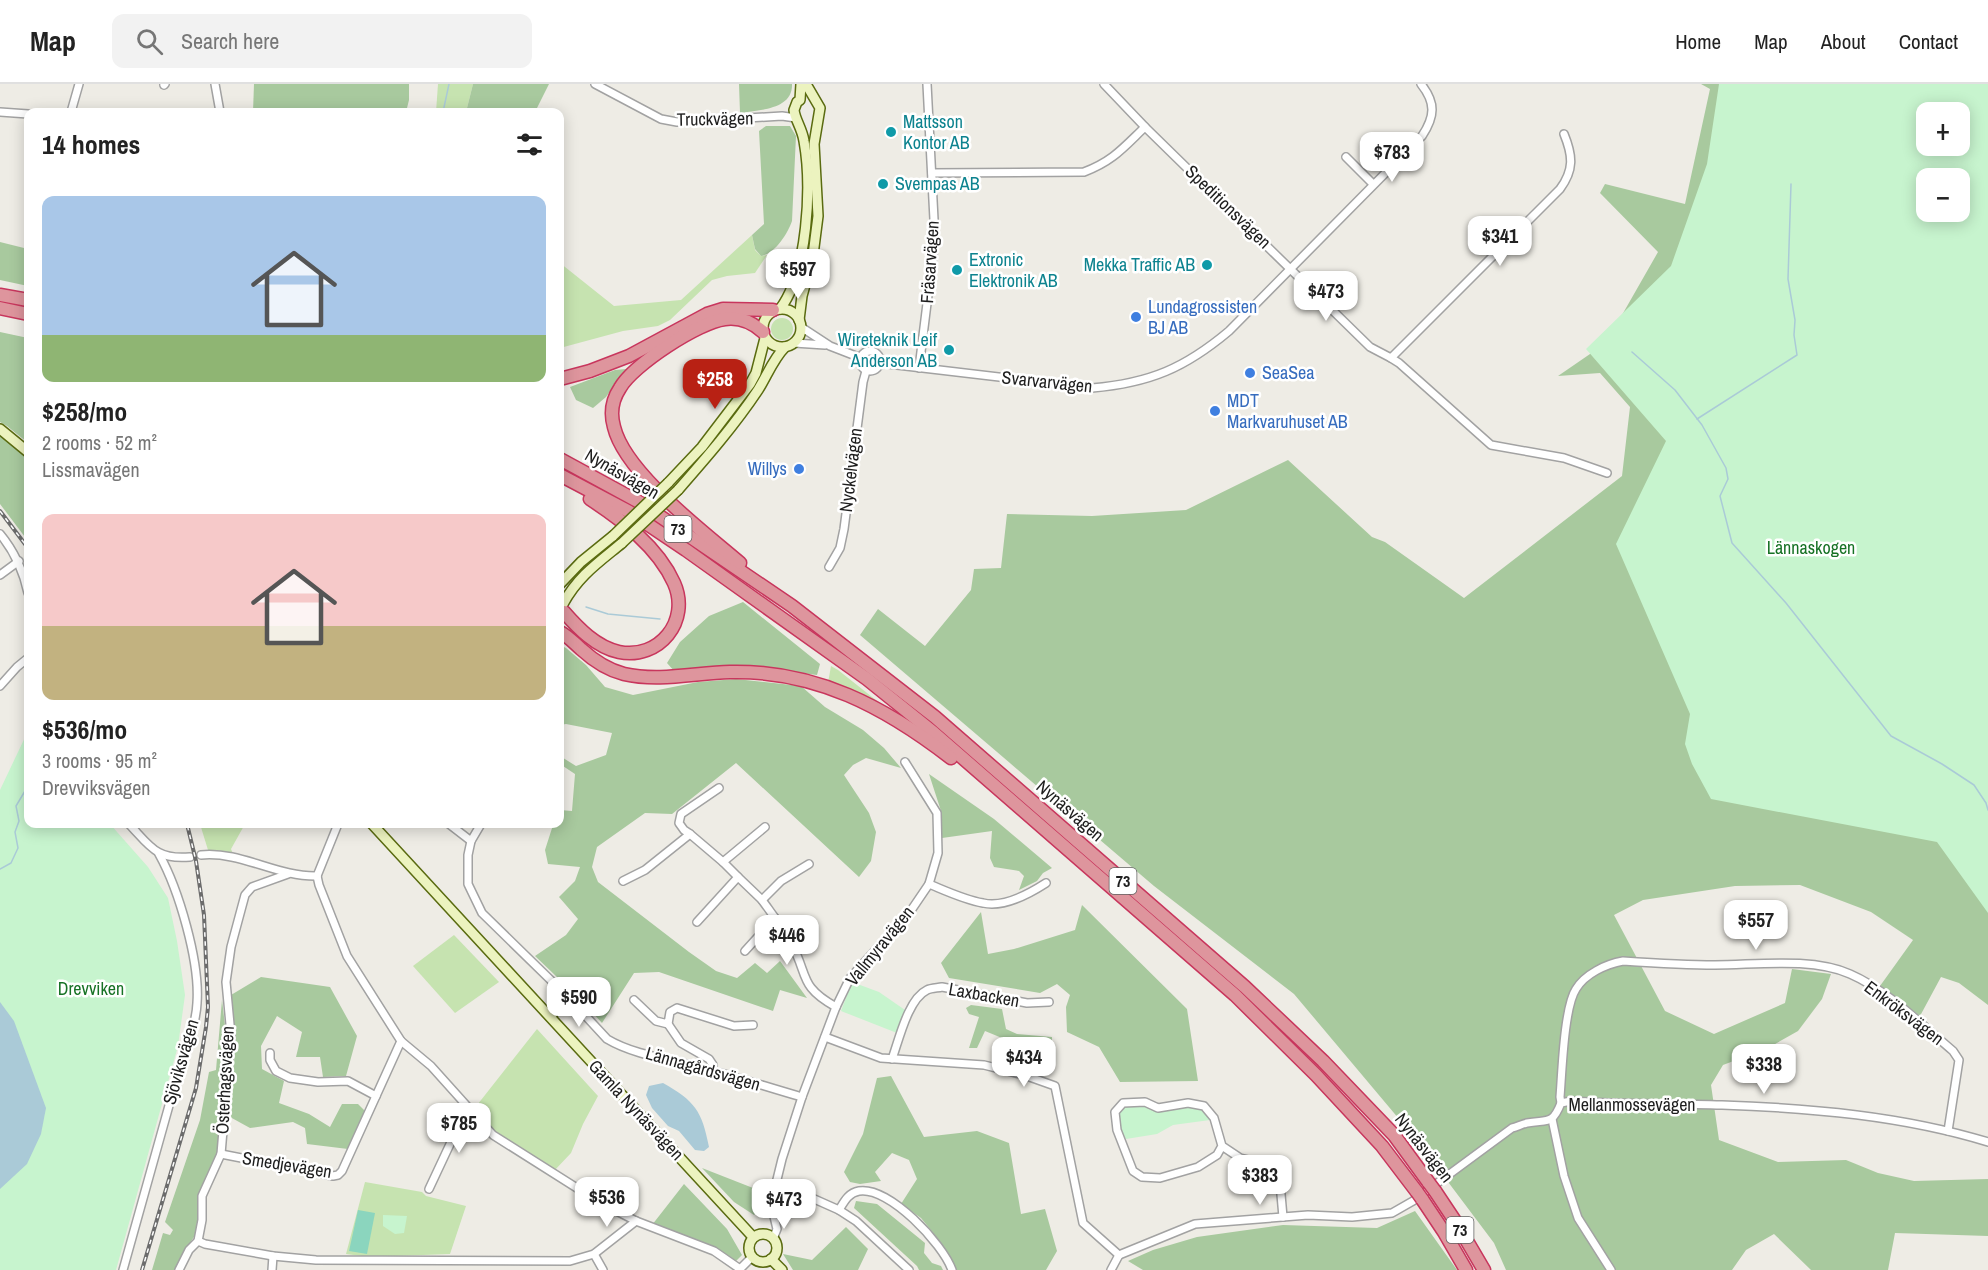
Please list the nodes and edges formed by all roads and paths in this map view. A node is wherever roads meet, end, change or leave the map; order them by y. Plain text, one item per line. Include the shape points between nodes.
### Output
1 (79, 84) edge
2 (215, 84) edge
3 (595, 84) edge
4 (801, 84) edge
5 (806, 84) edge
6 (927, 84) edge
7 (1104, 84) edge
8 (1421, 84) edge
9 (814, 100) junction
10 (797, 103) junction
11 (72, 108) edge
12 (219, 108) edge
13 (0, 112) edge
14 (24, 114) edge
15 (772, 117) junction
16 (797, 120) junction
17 (817, 120) junction
18 (1145, 127) junction
19 (1564, 134) dead end
20 (1346, 157) dead end
21 (932, 173) junction
22 (1373, 184) junction
23 (1290, 268) junction
24 (0, 295) edge
25 (24, 299) edge
26 (0, 308) edge
27 (777, 310) junction
28 (24, 313) edge
29 (800, 324) junction
30 (764, 335) junction
31 (789, 345) junction
32 (830, 346) junction
33 (861, 358) junction
34 (1391, 358) junction
35 (880, 363) junction
36 (919, 368) junction
37 (866, 371) junction
38 (564, 379) edge
39 (0, 429) edge
40 (24, 449) edge
41 (564, 461) edge
42 (1607, 473) dead end
43 (564, 478) edge
44 (564, 479) edge
45 (0, 534) edge
46 (19, 561) junction
47 (829, 567) dead end
48 (24, 572) edge
49 (0, 575) edge
50 (564, 580) edge
51 (564, 603) edge
52 (792, 606) junction
53 (564, 612) edge
54 (564, 635) edge
55 (24, 661) edge
56 (0, 686) edge
57 (905, 762) dead end
58 (719, 788) dead end
59 (765, 827) dead end
60 (133, 828) edge
61 (336, 828) edge
62 (376, 828) edge
63 (454, 828) edge
64 (479, 828) edge
65 (1043, 828) junction
66 (690, 834) junction
67 (471, 841) junction
68 (159, 854) junction
69 (201, 855) dead end
70 (190, 857) dead end
71 (723, 862) junction
72 (809, 864) dead end
73 (288, 874) junction
74 (317, 876) junction
75 (738, 877) junction
76 (623, 881) dead end
77 (1046, 883) dead end
78 (929, 885) junction
79 (762, 900) junction
80 (775, 918) junction
81 (697, 921) dead end
82 (745, 951) dead end
83 (569, 998) junction
84 (634, 1000) dead end
85 (1049, 1002) dead end
86 (836, 1007) junction
87 (550, 1016) junction
88 (668, 1024) junction
89 (753, 1025) dead end
90 (825, 1037) junction
91 (401, 1041) junction
92 (270, 1053) dead end
93 (892, 1059) junction
94 (711, 1070) junction
95 (376, 1096) junction
96 (802, 1097) junction
97 (1561, 1103) junction
98 (470, 1110) junction
99 (1552, 1119) junction
100 (1948, 1131) junction
101 (1988, 1142) edge
102 (1222, 1146) junction
103 (221, 1154) junction
104 (776, 1182) junction
105 (429, 1189) dead end
106 (1417, 1197) junction
107 (839, 1210) junction
108 (1283, 1217) junction
109 (636, 1221) junction
110 (753, 1238) junction
111 (773, 1239) junction
112 (198, 1241) junction
113 (594, 1254) junction
114 (1119, 1255) junction
115 (273, 1256) junction
116 (752, 1257) junction
117 (771, 1259) junction
118 (448, 1261) junction
119 (123, 1270) edge
120 (179, 1270) edge
121 (272, 1270) edge
122 (447, 1270) edge
123 (603, 1270) edge
124 (739, 1270) edge
125 (782, 1270) edge
126 (909, 1270) edge
127 (952, 1270) edge
128 (1111, 1270) edge
129 (1466, 1270) edge
130 (1484, 1270) edge
131 (1611, 1270) edge

1 - 11 street
2 - 12 street
3 - 15 street, Truckvägen via 661,119 677,122
4 - 10 street
5 - 9 street
6 - 21 street, Fräsarvägen
7 - 18 street, Speditionsvägen
8 - 22 street, Svarvarvägen via 1430,99 1431,122
9 - 10 street via 805,98
9 - 17 street via 820,108
10 - 15 street, Truckvägen
10 - 16 street
13 - 14 street
15 - 16 street, Truckvägen
16 - 17 street via 807,124
16 - 27 street via 804,140 808,179 805,224 794,282
17 - 29 street via 813,144 818,216
18 - 21 street via 1117,155 1084,172
18 - 23 street, Speditionsvägen
19 - 34 street via 1569,148 1567,180
20 - 22 street
21 - 36 street, Fräsarvägen via 934,245
22 - 23 street, Svarvarvägen
23 - 34 street, Speditionsvägen via 1368,345
23 - 36 street, Svarvarvägen via 1208,350 1146,380 1092,388
24 - 25 highway
26 - 28 highway
27 - 29 street via 790,310
27 - 30 street via 764,320
27 - 38 highway via 723,309 707,314 629,356
29 - 31 street via 800,333
29 - 32 street
30 - 31 street via 777,347
30 - 50 street, bridge via 750,384 702,447
30 - 52 highway via 747,321 724,319 688,334 626,379 615,397 612,416 624,451 653,487
31 - 32 street
31 - 51 street, bridge via 778,353 733,424 678,489 584,575
32 - 33 street
33 - 35 street via 871,352
33 - 37 street
34 - 42 street, Speditionsvägen via 1491,445 1564,458
35 - 36 street, Svarvarvägen
35 - 37 street via 874,370
37 - 47 street, Nyckelvägen via 842,538
39 - 40 street
41 - 52 highway, Nynäsvägen / 73 via 639,502
43 - 65 highway, Nynäsvägen / 73 via 628,511 867,679
44 - 53 highway via 613,514 655,554 675,585 678,615 668,637 644,652 632,653 602,645
45 - 46 street
46 - 48 street
46 - 49 street
52 - 130 highway, Nynäsvägen / 73 via 935,717 1245,987 1323,1061 1394,1135 1457,1224
54 - 65 highway via 590,657 624,674 768,674 818,684 865,701 904,723
55 - 56 street
57 - 78 street, Vallmyravägen via 937,813 938,853
58 - 66 street via 681,814 679,823
59 - 71 street
60 - 68 street
61 - 74 street
62 - 87 street, Gamla Nynäsvägen
63 - 67 street
64 - 67 street, Lännagårdsvägen
65 - 106 highway, Nynäsvägen / 73 via 1235,995 1382,1146
66 - 71 street
66 - 76 street via 645,870
67 - 83 street, Lännagårdsvägen via 468,884 482,913
68 - 70 street via 174,859
68 - 119 street, Sjöviksvägen via 185,922 196,973 197,1003
69 - 73 street via 263,864
71 - 75 street
72 - 79 street via 781,881
73 - 74 street
73 - 103 street, Österhagsvägen via 252,886 245,895 231,947 226,982 231,1035
74 - 91 street via 347,956
75 - 79 street
75 - 81 street
77 - 78 street via 1020,898 984,904
78 - 86 street, Vallmyravägen via 850,978
79 - 80 street
80 - 82 street
80 - 86 street via 793,945 811,989
83 - 87 street
83 - 94 street, Lännagårdsvägen via 597,1030 615,1043
84 - 88 street via 656,1021
85 - 93 street, Laxbacken via 1027,1003 942,987 928,989 917,998
86 - 90 street, Vallmyravägen
87 - 110 street, Gamla Nynäsvägen
88 - 89 street via 670,1012 677,1008 735,1026
88 - 94 street via 681,1043 709,1059
90 - 93 street
90 - 96 street, Vallmyravägen
91 - 95 street, Smedjevägen
91 - 98 street via 431,1066
92 - 95 street via 276,1071 290,1078 348,1081
93 - 114 street via 984,1065 1055,1086 1083,1223
94 - 96 street, Lännagårdsvägen
95 - 103 street, Smedjevägen via 338,1175
96 - 104 street, Vallmyravägen
97 - 99 street, Mellanmossevägen
97 - 100 street, Mellanmossevägen via 1812,1110
97 - 100 street, Enkröksvägen via 1569,1006 1577,987 1595,972 1623,961 1800,964 1849,973 1866,982 1953,1051 1959,1060
98 - 105 street
98 - 109 street via 493,1135 571,1186
99 - 106 street, Mellanmossevägen via 1512,1128
99 - 131 street via 1578,1218
100 - 101 street, Mellanmossevägen
102 - 102 street via 1214,1118 1204,1106 1188,1103 1158,1108 1145,1102 1123,1103 1115,1112 1117,1130 1133,1171 1142,1177 1160,1178 1198,1167
102 - 108 street via 1240,1158 1274,1166 1279,1172
103 - 112 street, Österhagsvägen via 202,1196
104 - 107 street
104 - 111 street, Vallmyravägen via 771,1204 777,1229
106 - 108 street, Mellanmossevägen via 1392,1213
106 - 129 highway, Nynäsvägen / 73
107 - 126 street
107 - 127 street via 848,1196 858,1191 884,1198 918,1223
108 - 114 street, Mellanmossevägen via 1195,1224
109 - 113 street
109 - 124 street via 714,1251
110 - 111 street via 761,1234
110 - 116 street via 749,1247
111 - 117 street via 776,1251
112 - 115 street
112 - 120 street, Österhagsvägen
113 - 118 street via 570,1261
113 - 123 street
114 - 128 street
115 - 118 street
115 - 121 street
116 - 117 street via 761,1262
116 - 124 street
117 - 125 street
118 - 122 street

